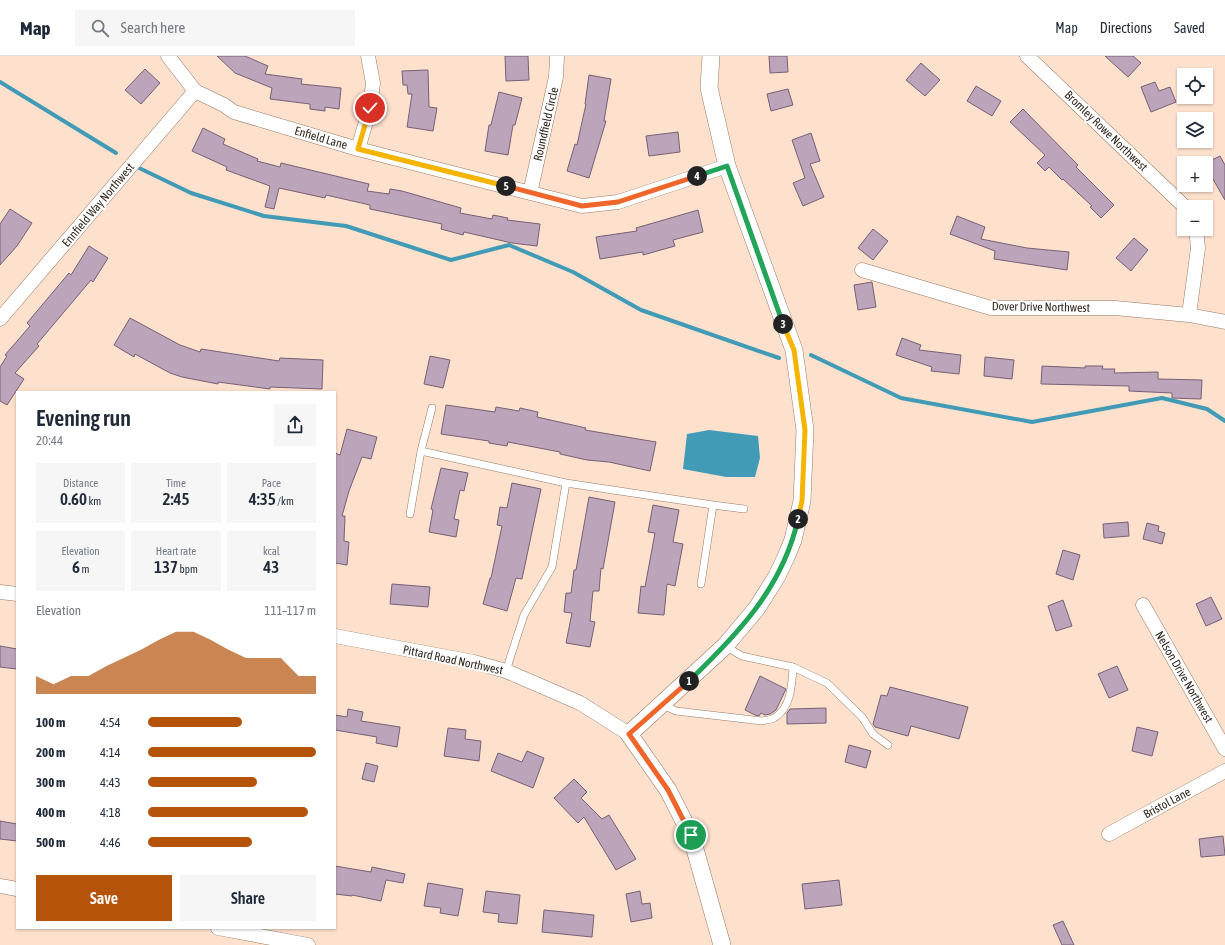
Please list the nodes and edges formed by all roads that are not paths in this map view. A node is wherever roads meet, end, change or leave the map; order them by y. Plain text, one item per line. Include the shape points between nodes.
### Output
1 (168, 56) edge
2 (368, 56) edge
3 (557, 56) edge
4 (712, 56) edge
5 (1027, 56) edge
6 (195, 91) junction
7 (358, 149) junction
8 (727, 166) junction
9 (530, 192) junction
10 (1178, 200) edge
11 (1197, 236) edge
12 (862, 270) dead end
13 (1189, 315) junction
14 (0, 319) edge
15 (1225, 322) edge
16 (432, 408) dead end
17 (421, 451) junction
18 (566, 483) junction
19 (713, 505) junction
20 (744, 509) dead end
21 (410, 514) dead end
22 (701, 584) dead end
23 (0, 592) edge
24 (16, 594) edge
25 (1143, 605) dead end
26 (336, 636) edge
27 (725, 646) junction
28 (793, 667) junction
29 (506, 671) junction
30 (663, 704) junction
31 (629, 734) junction
32 (888, 745) dead end
33 (1225, 749) edge
34 (1225, 771) edge
35 (1109, 834) dead end
36 (0, 886) edge
37 (16, 889) edge
38 (222, 929) edge
39 (267, 941) edge
40 (308, 945) edge
41 (722, 945) edge

1 - 6 street, Enfield Lane
2 - 7 street via 373,83 370,108
3 - 9 street, Roundfield Circle via 556,77
4 - 8 street via 709,88
5 - 10 street, Bromley Rowe Northwest
6 - 7 street, Enfield Lane via 234,112
6 - 14 street, Ennfield Way Northwest
7 - 9 street, Enfield Lane
8 - 9 street, Enfield Lane via 612,203 582,206
8 - 27 street via 794,350 803,410 805,462 802,501 793,540 786,557 764,598
11 - 13 street via 1198,248
12 - 13 street, Dover Drive Northwest via 991,308 1115,308
13 - 15 street, Dover Drive Northwest
16 - 17 lane
17 - 18 lane
17 - 21 lane
18 - 19 lane
18 - 29 lane via 552,566 524,615
19 - 20 lane
19 - 22 lane
23 - 24 street
25 - 33 street, Nelson Drive Northwest
26 - 29 street, Pittard Road Northwest via 474,662
27 - 28 lane via 742,656
27 - 30 street
28 - 30 lane via 792,692 785,706 774,718 762,721 676,711
28 - 32 lane via 827,683 862,717 873,734
29 - 31 street, Pittard Road Northwest via 580,703
30 - 31 street
31 - 41 street via 668,790 691,835
34 - 35 street, Bristol Lane
36 - 37 street
38 - 39 street
39 - 40 street

